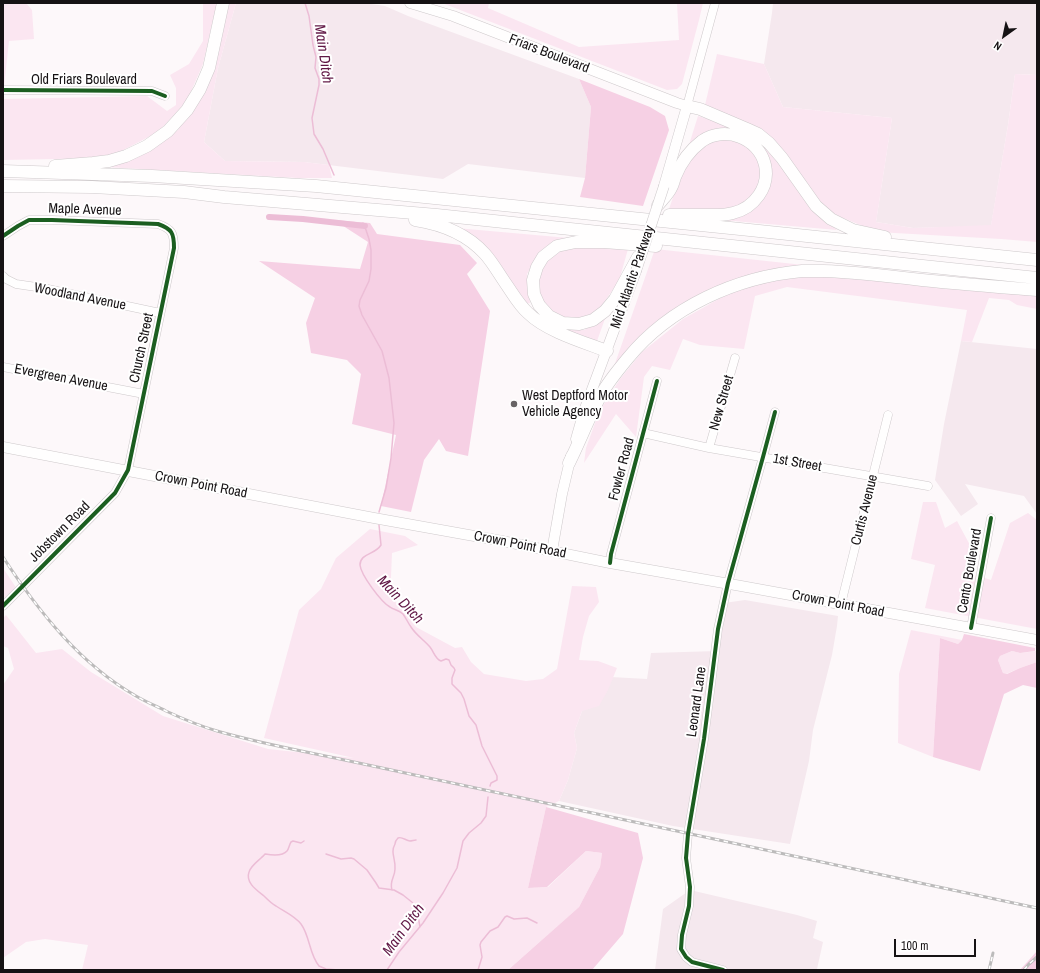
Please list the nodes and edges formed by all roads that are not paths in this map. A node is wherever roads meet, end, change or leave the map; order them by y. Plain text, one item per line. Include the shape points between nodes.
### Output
1 (223, 3) edge
2 (410, 3) edge
3 (715, 3) edge
4 (3, 90) edge
5 (165, 96) dead end
6 (687, 106) junction
7 (3, 166) edge
8 (3, 171) edge
9 (3, 186) edge
10 (668, 187) junction
11 (352, 190) junction
12 (224, 197) junction
13 (658, 205) joint
14 (170, 230) joint
15 (3, 236) edge
16 (644, 248) joint
17 (1037, 254) edge
18 (1037, 260) edge
19 (954, 269) junction
20 (634, 271) junction
21 (3, 276) edge
22 (1037, 278) edge
23 (1037, 290) edge
24 (160, 313) junction
25 (607, 351) junction
26 (735, 358) dead end
27 (3, 367) edge
28 (656, 381) dead end
29 (144, 394) junction
30 (775, 412) dead end
31 (888, 415) dead end
32 (642, 433) junction
33 (3, 447) edge
34 (709, 448) junction
35 (764, 457) junction
36 (569, 463) junction
37 (128, 470) junction
38 (873, 477) junction
39 (928, 486) dead end
40 (991, 518) dead end
41 (552, 551) junction
42 (610, 564) junction
43 (728, 583) junction
44 (840, 604) junction
45 (3, 606) edge
46 (971, 628) junction
47 (1037, 640) edge
48 (723, 970) edge

1 - 7 highway via 209,68 200,89 187,110 168,130 147,146 109,161 62,166
2 - 6 main road, Friars Boulevard via 453,16
3 - 6 street
4 - 5 street, Old Friars Boulevard via 152,91
6 - 10 main road
6 - 17 highway via 758,134 782,158 816,206 831,219 853,230 881,237
8 - 11 highway via 152,176
9 - 12 highway via 150,190
10 - 11 highway via 690,150 717,134 732,134 747,140 759,151 765,165 766,177 755,202 733,213 717,215 670,215 373,186
10 - 13 highway
11 - 18 highway
12 - 19 highway via 437,215
12 - 25 highway via 261,206 424,221 454,231 485,254 528,314 547,327
13 - 16 main road, Mid Atlantic Parkway, bridge
14 - 15 street, Maple Avenue via 158,224 29,220
14 - 24 street, Church Street via 174,238 174,248
16 - 20 highway, bridge
19 - 20 highway via 938,273 620,243 576,242 557,246 543,257 533,280 534,294 539,305 549,316 562,323 579,324 593,320 605,311
19 - 22 highway
20 - 25 main road, Mid Atlantic Parkway
21 - 24 street, Woodland Avenue via 16,284
23 - 36 highway via 841,271 802,271 768,276 736,285 676,314 639,345 602,394
24 - 29 street, Church Street
25 - 36 main road, Mid Atlantic Parkway via 584,411
26 - 34 street, New Street
27 - 29 street, Evergreen Avenue
28 - 32 street, Fowler Road
29 - 37 street, Church Street
30 - 35 street, Leonard Lane
31 - 38 street, Curtis Avenue
32 - 34 street, 1st Street
32 - 42 street, Fowler Road
33 - 37 main road, Crown Point Road
34 - 35 street, 1st Street
35 - 38 street, 1st Street
35 - 43 street, Leonard Lane
36 - 41 main road, Mid Atlantic Parkway
37 - 41 main road, Crown Point Road
37 - 45 street, Jobstown Road via 115,493
38 - 39 street, 1st Street
38 - 44 street, Curtis Avenue
40 - 46 street, Cento Boulevard
41 - 42 main road, Crown Point Road
42 - 43 main road, Crown Point Road
43 - 44 main road, Crown Point Road
43 - 48 street, Leonard Lane via 718,629 704,739 688,834 686,858 690,897 680,949 692,962
44 - 46 main road, Crown Point Road
46 - 47 main road, Crown Point Road

